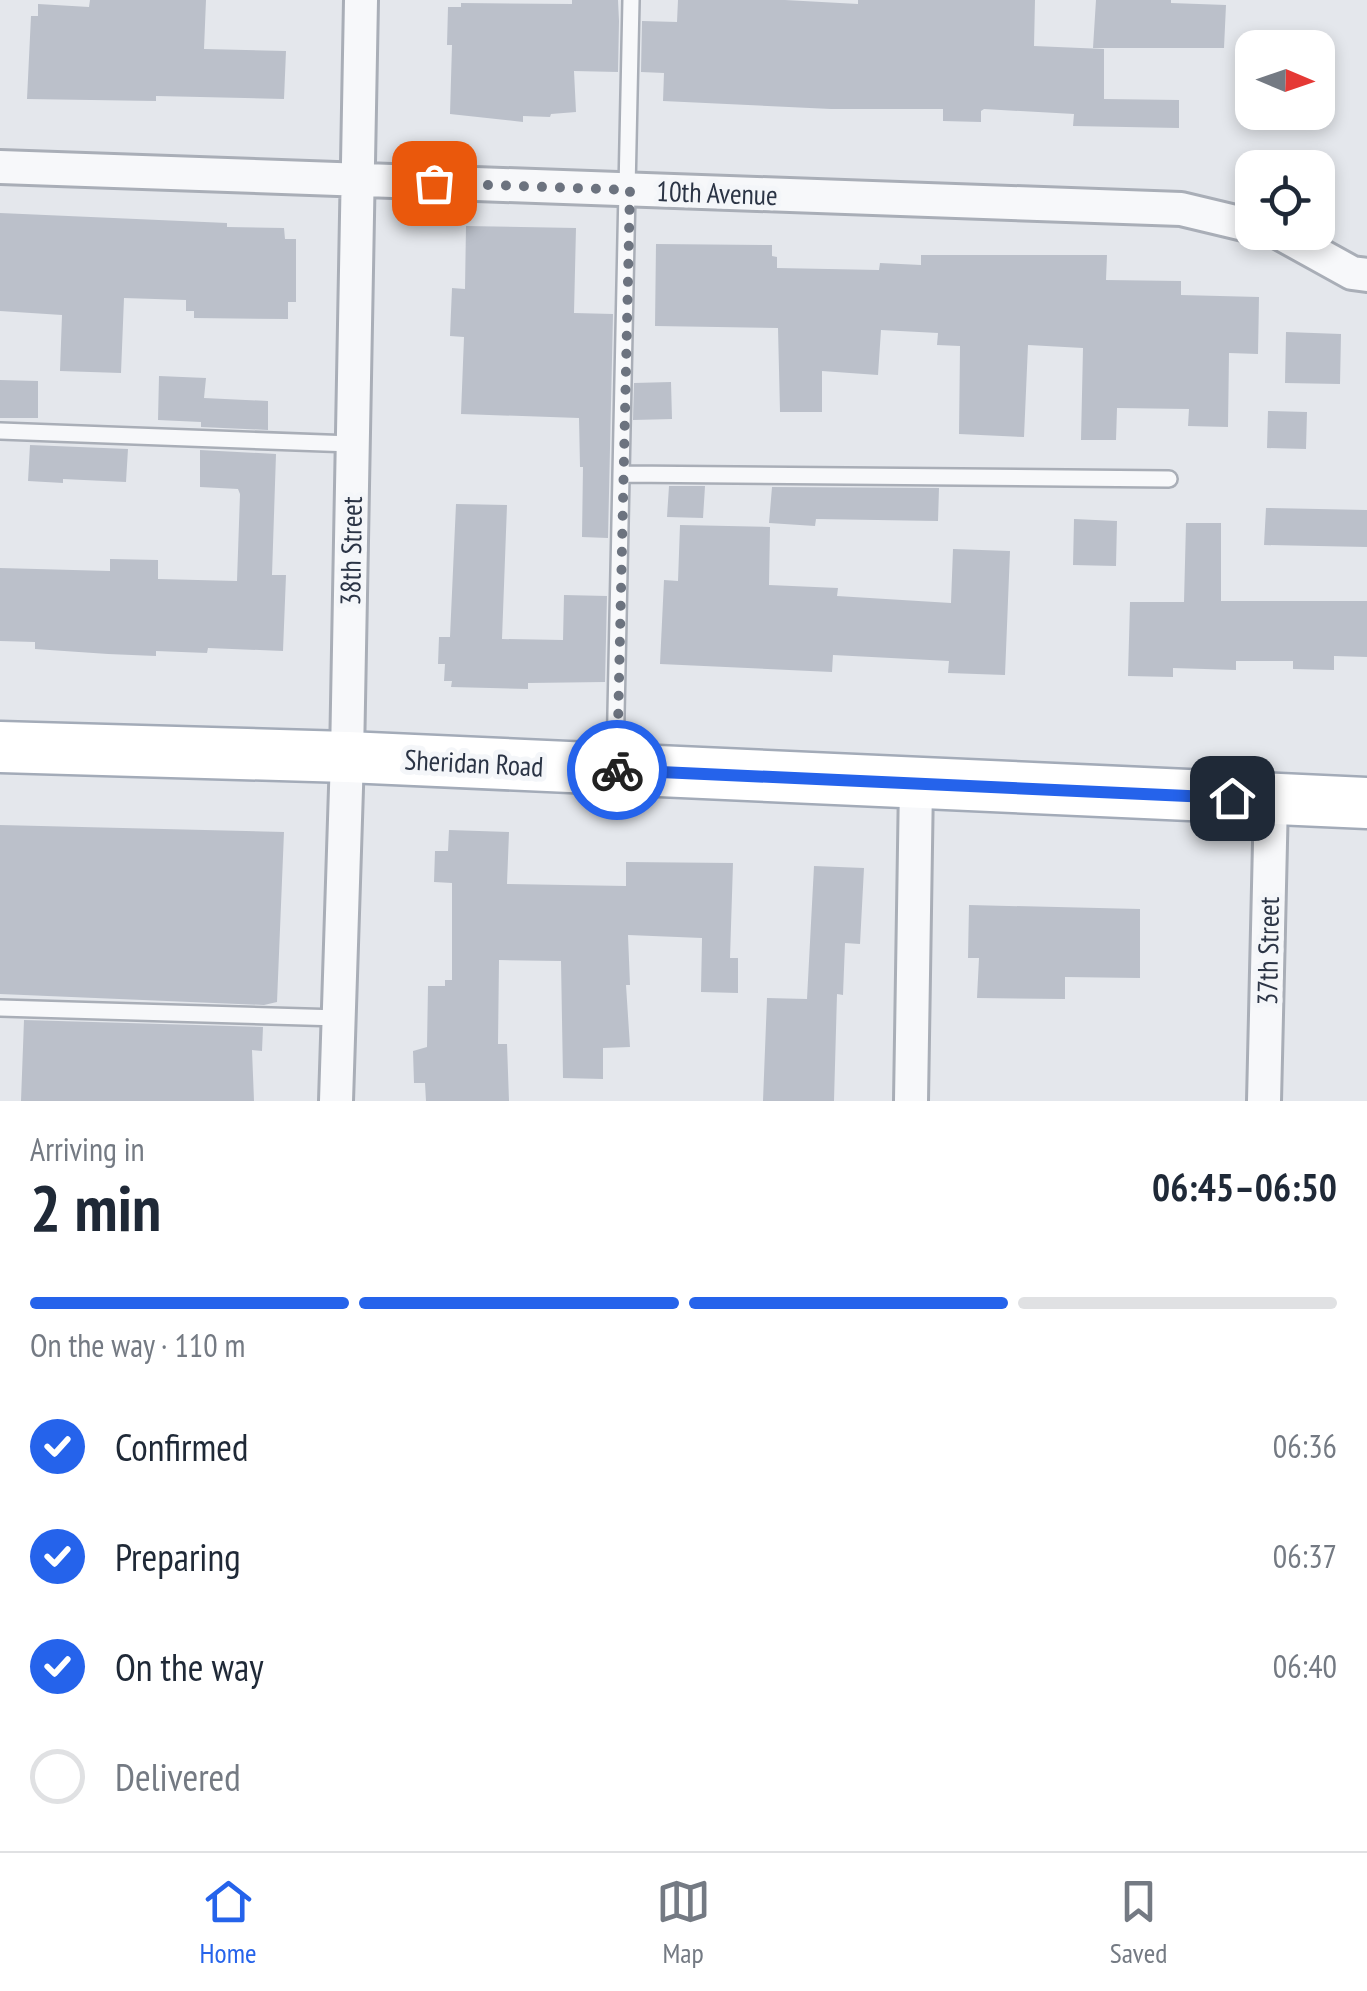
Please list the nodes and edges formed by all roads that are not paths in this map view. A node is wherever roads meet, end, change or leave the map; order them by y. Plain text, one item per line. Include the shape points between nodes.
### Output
1 (361, 0) edge
2 (631, 0) edge
3 (0, 167) edge
4 (356, 180) junction
5 (630, 190) junction
6 (1235, 222) edge
7 (1310, 250) edge
8 (1367, 274) edge
9 (0, 431) edge
10 (352, 444) junction
11 (622, 474) junction
12 (1169, 479) dead end
13 (0, 748) edge
14 (348, 757) junction
15 (615, 770) junction
16 (916, 784) junction
17 (1271, 800) junction
18 (1367, 804) edge
19 (0, 1008) edge
20 (339, 1018) junction
21 (336, 1101) edge
22 (911, 1101) edge
23 (1264, 1101) edge

1 - 4 street, 38th Street
2 - 5 lane
3 - 4 street, 10th Avenue
4 - 5 street, 10th Avenue
4 - 10 street, 38th Street
5 - 6 street, 10th Avenue via 1181,209
5 - 11 lane
7 - 8 street
9 - 10 lane
10 - 14 street, 38th Street
11 - 12 lane
11 - 15 lane
13 - 14 main road, Sheridan Road
14 - 15 main road, Sheridan Road
14 - 20 street, 38th Street
15 - 16 main road, Sheridan Road
16 - 17 main road, Sheridan Road
16 - 22 street
17 - 18 main road, Sheridan Road
17 - 23 street, 37th Street
19 - 20 lane
20 - 21 street, 38th Street

